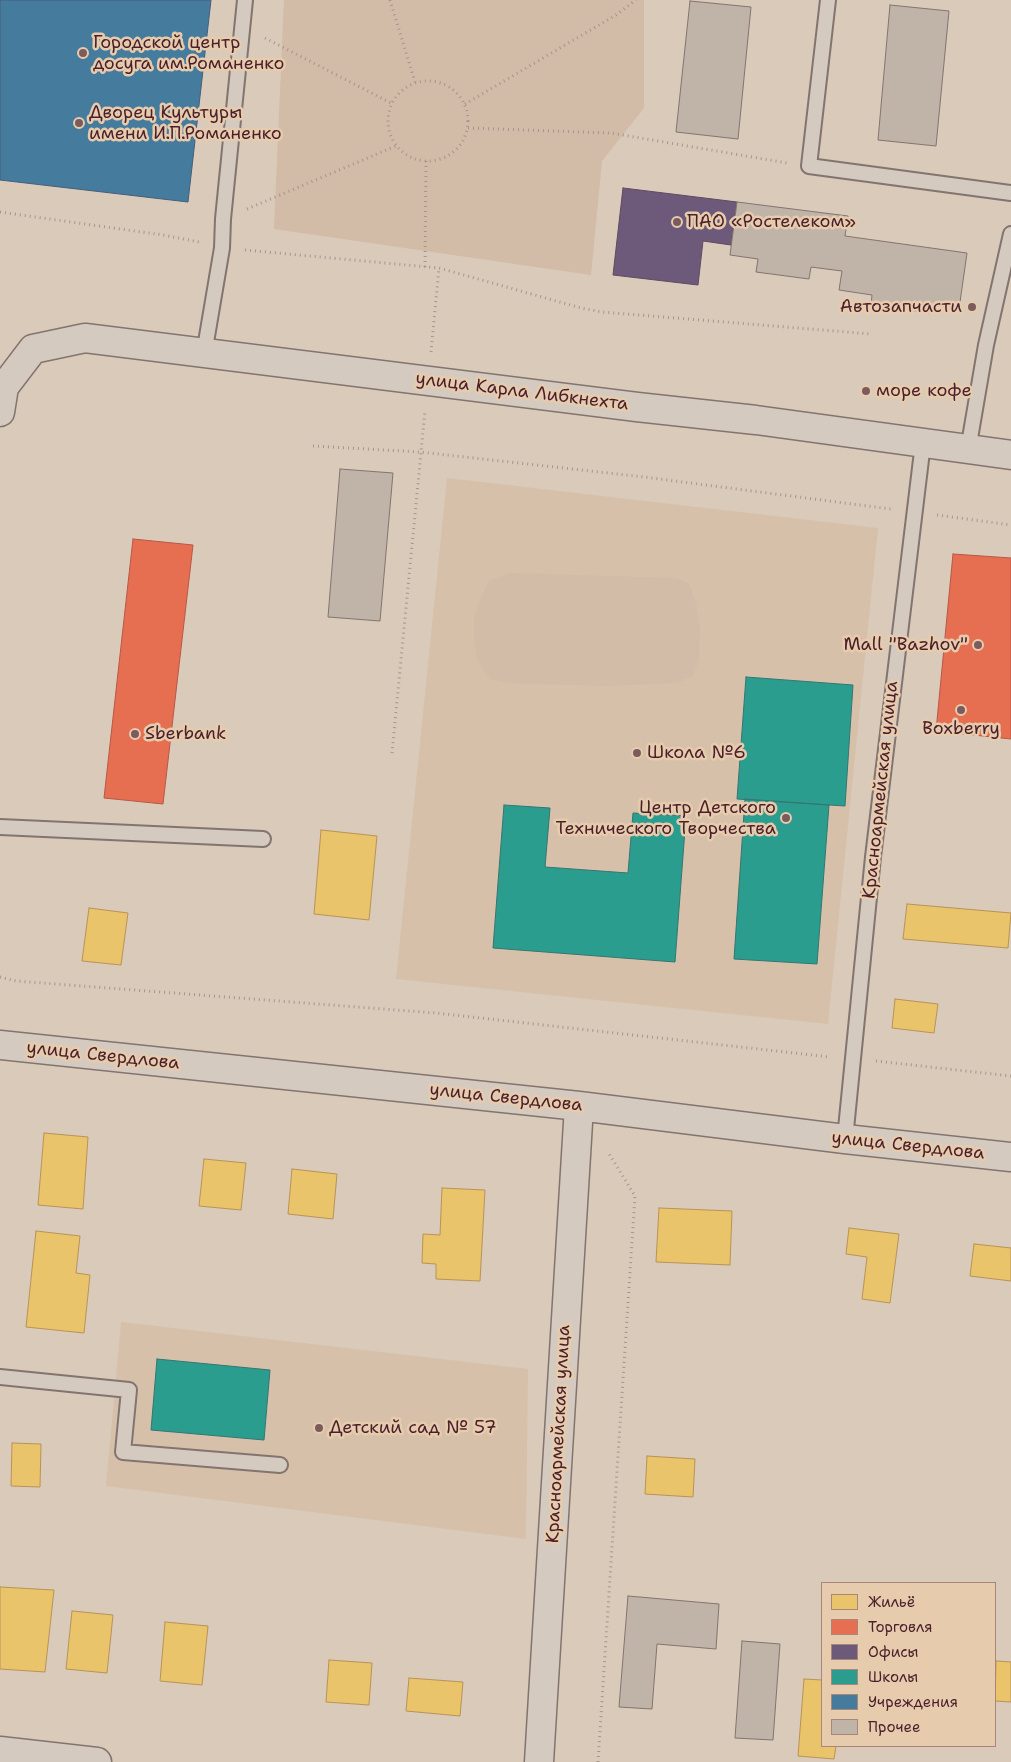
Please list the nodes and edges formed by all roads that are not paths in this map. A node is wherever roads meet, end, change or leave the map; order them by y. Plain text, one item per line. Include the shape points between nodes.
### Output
1 (245, 0) edge
2 (828, 0) edge
3 (1011, 193) edge
4 (1011, 234) edge
5 (204, 354) junction
6 (0, 412) edge
7 (923, 443) junction
8 (968, 450) junction
9 (1011, 455) edge
10 (0, 827) edge
11 (263, 839) dead end
12 (0, 1045) edge
13 (579, 1106) junction
14 (845, 1139) junction
15 (1011, 1157) edge
16 (0, 1377) edge
17 (280, 1465) dead end
18 (0, 1751) edge
19 (97, 1762) edge
20 (540, 1762) edge

1 - 5 lane via 222,219 222,248
2 - 3 lane via 809,166
4 - 8 lane via 986,345
5 - 6 street, улица Карла Либкнехта via 85,338 33,349 4,387
5 - 7 street, улица Карла Либкнехта
7 - 8 street, улица Карла Либкнехта
7 - 14 lane, Красноармейская улица via 873,857
8 - 9 street, улица Карла Либкнехта
10 - 11 lane
12 - 13 street, улица Свердлова
13 - 14 street, улица Свердлова
13 - 20 street, Красноармейская улица
14 - 15 street, улица Свердлова
16 - 17 lane via 129,1390 124,1452
18 - 19 street

